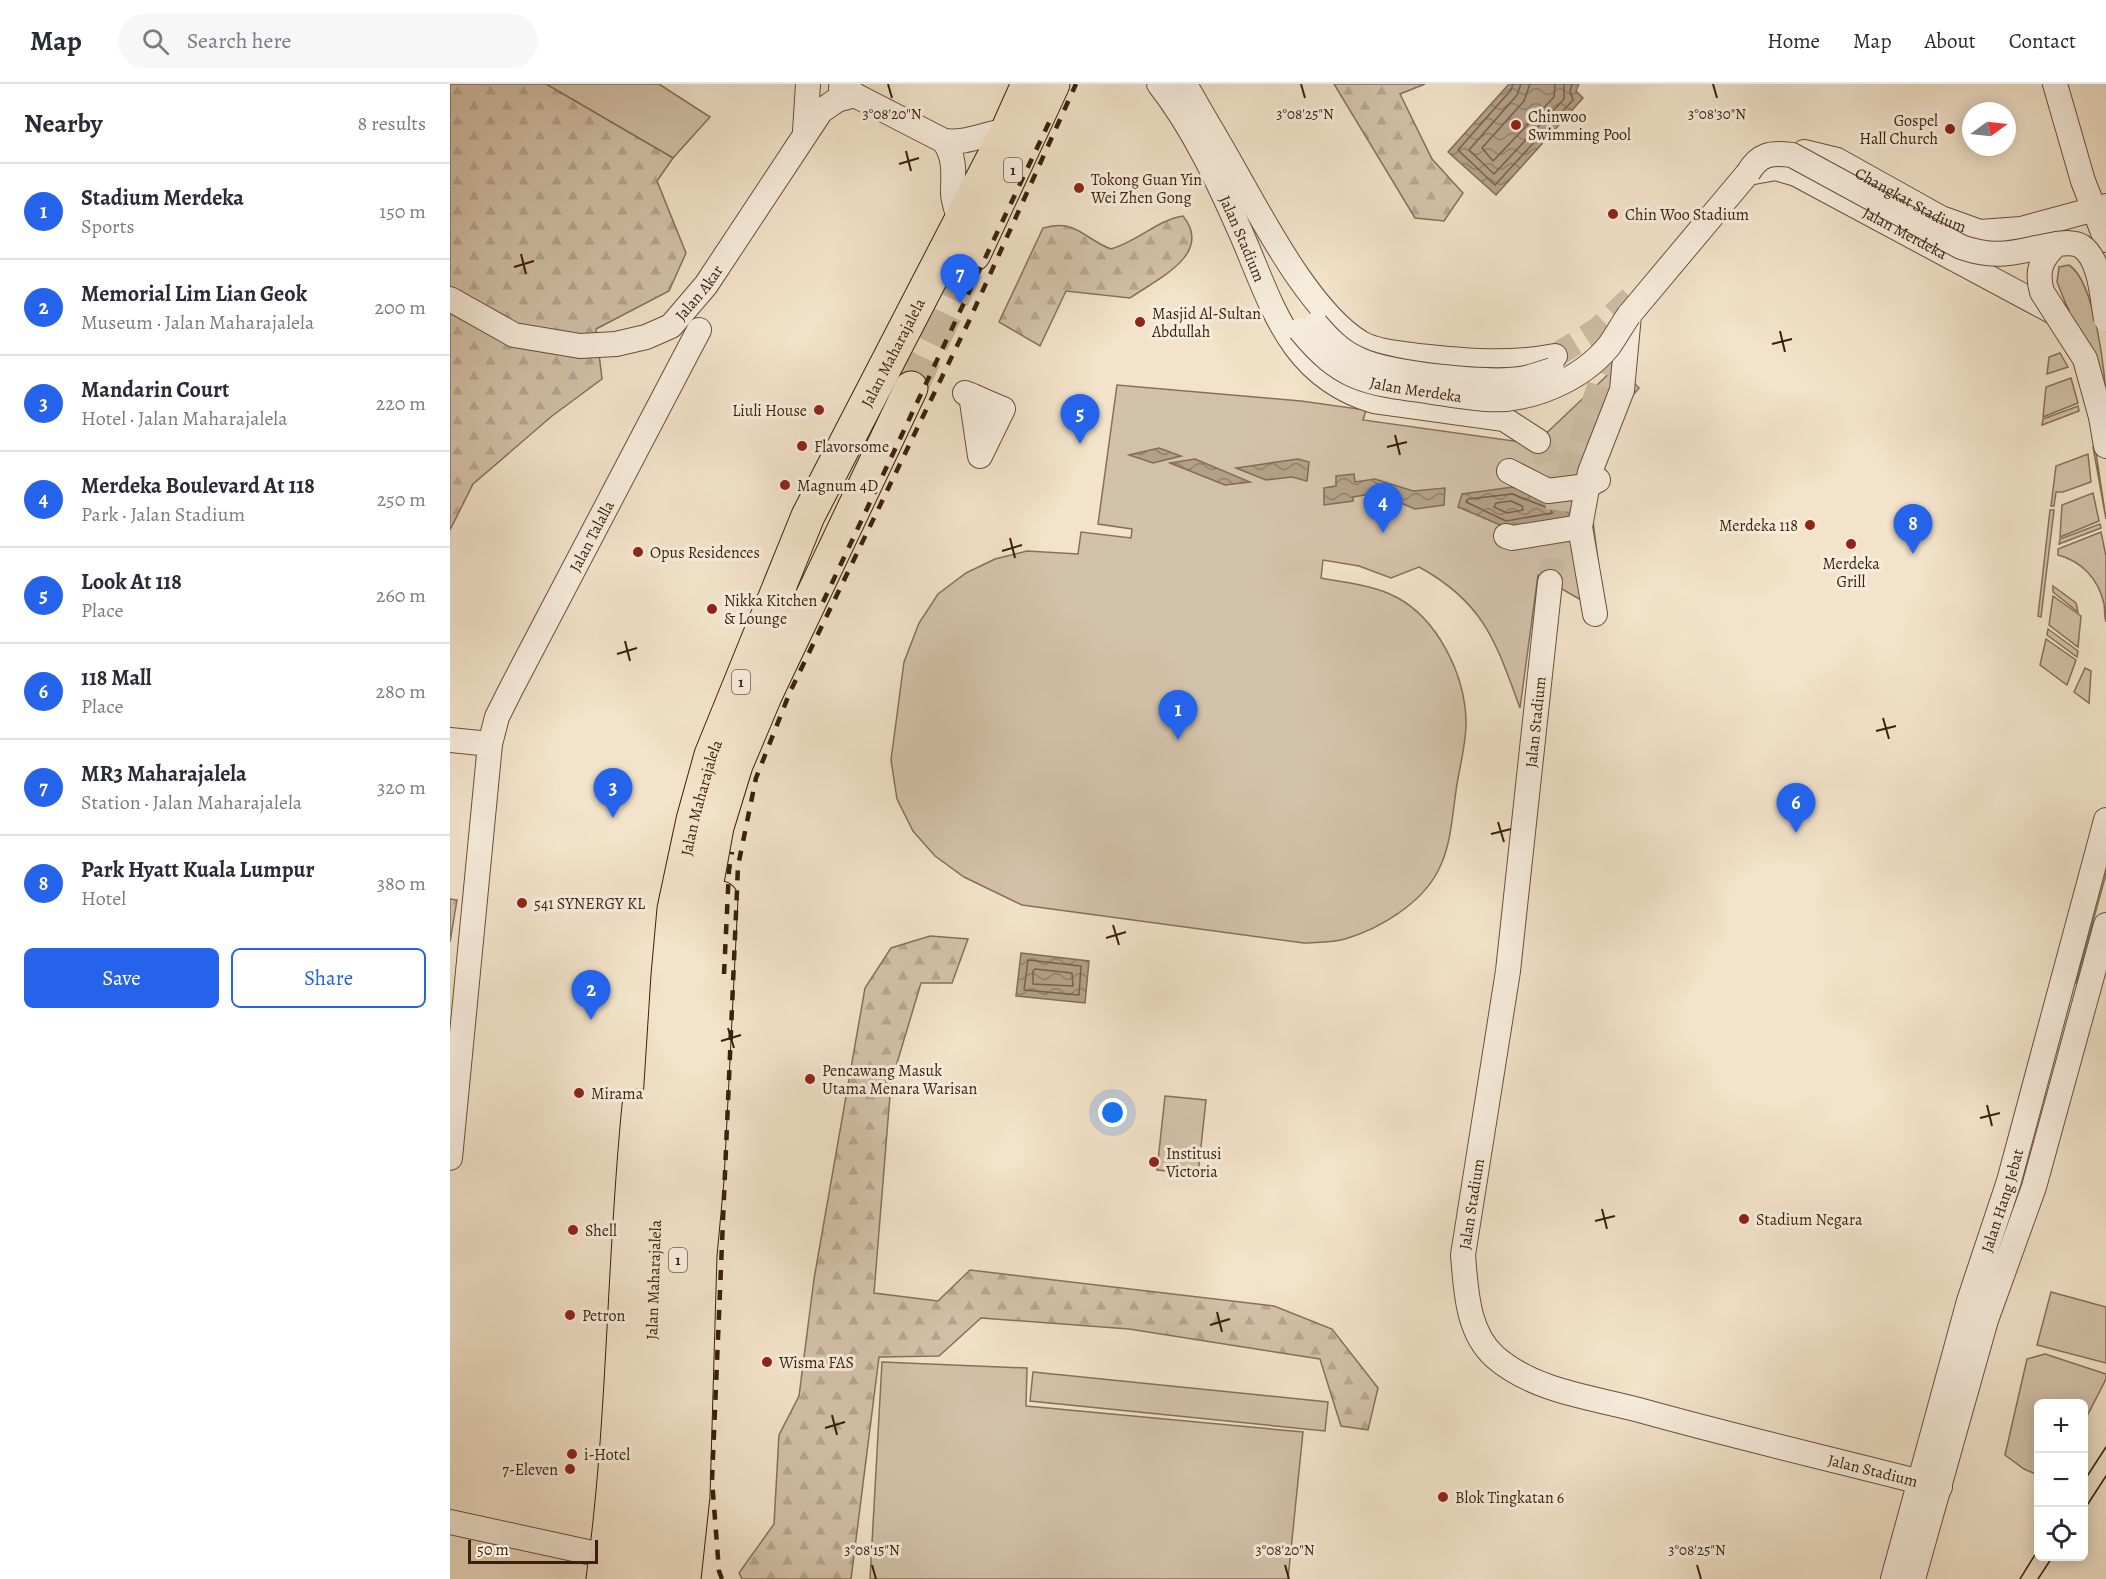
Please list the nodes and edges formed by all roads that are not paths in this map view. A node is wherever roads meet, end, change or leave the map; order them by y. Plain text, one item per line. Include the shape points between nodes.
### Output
1 (808, 84) edge
2 (833, 84) edge
3 (1160, 84) edge
4 (2055, 84) edge
5 (1047, 85) edge
6 (1185, 85) edge
7 (855, 95) junction
8 (806, 130) junction
9 (1007, 131) junction
10 (944, 141) junction
11 (1804, 152) dead end
12 (1748, 173) junction
13 (2083, 181) junction
14 (2101, 207) edge
15 (2056, 219) junction
16 (960, 222) junction
17 (1265, 226) junction
18 (1242, 236) junction
19 (2106, 240) edge
20 (2057, 244) junction
21 (974, 254) tunnel mouth
22 (450, 299) edge
23 (2057, 314) junction
24 (1629, 315) junction
25 (2106, 319) edge
26 (1306, 324) junction
27 (699, 330) dead end
28 (1555, 356) tunnel mouth
29 (911, 388) tunnel mouth
30 (1538, 441) tunnel mouth
31 (2106, 446) edge
32 (1514, 468) dead end
33 (1593, 483) junction
34 (1580, 527) junction
35 (1506, 536) dead end
36 (1550, 582) tunnel mouth
37 (1595, 614) dead end
38 (450, 740) edge
39 (490, 744) junction
40 (2106, 820) edge
41 (717, 827) junction
42 (2106, 925) edge
43 (668, 975) junction
44 (450, 1158) edge
45 (1930, 1484) junction
46 (693, 1496) junction
47 (450, 1522) edge
48 (604, 1568) edge
49 (634, 1579) edge
50 (661, 1579) edge
51 (684, 1579) edge
52 (705, 1579) edge
53 (1893, 1579) edge
54 (1913, 1579) edge

1 - 8 street
2 - 7 street
3 - 18 street, Jalan Stadium via 1195,138
4 - 13 street
5 - 9 highway, Jalan Maharajalela / 1
5 - 21 highway, Jalan Maharajalela / 1
6 - 17 street, Jalan Stadium
7 - 8 street, Jalan Akar via 829,105
7 - 10 street
8 - 22 street, Jalan Akar via 706,285 671,326 646,338 580,346 514,335
9 - 10 street via 985,133 956,143
9 - 16 highway, Jalan Maharajalela / 1
10 - 16 street via 954,165 952,195
11 - 15 street, Changkat Stadium via 1837,160 1941,218 1980,232 2021,229
12 - 20 street, Jalan Merdeka, bridge via 1760,157 1792,155 1961,247 2000,255
12 - 23 street, Jalan Merdeka, bridge via 1776,168 1796,174
12 - 24 street, Jalan Merdeka
13 - 14 street
13 - 15 street
14 - 15 street, Changkat Stadium
14 - 19 street
15 - 19 street
16 - 43 highway, Jalan Maharajalela / 1 via 807,516 711,755 674,909
17 - 26 street, Jalan Merdeka
17 - 28 street, Jalan Stadium via 1326,314 1364,345 1394,353 1474,362 1515,362
18 - 26 street, Jalan Merdeka
18 - 30 street, Jalan Stadium via 1280,326 1320,374 1356,396 1374,401 1504,419
20 - 23 street, Jalan Merdeka, bridge via 2038,271 2042,292
20 - 25 street, Jalan Merdeka, bridge via 2082,247 2093,262
23 - 31 street, Jalan Merdeka, bridge via 2085,359
24 - 26 street, Jalan Merdeka, bridge via 1609,346 1592,363 1564,382 1507,399 1378,385 1341,371 1320,354
24 - 33 street via 1622,390 1590,472
27 - 39 street, Jalan Talalla via 512,687 497,717
29 - 41 highway, Jalan Maharajalela / 1 via 765,696 736,765
32 - 33 street via 1548,491
33 - 34 street
34 - 35 street via 1538,539
34 - 37 street
36 - 45 street, Jalan Stadium via 1508,971 1463,1255 1467,1298 1479,1337 1494,1356 1526,1380
38 - 39 street
39 - 44 street, Jalan Talalla
40 - 45 street, Jalan Hang Jebat via 2009,1181 1969,1301
41 - 46 highway via 721,909 700,1255
41 - 50 highway, Jalan Maharajalela / 1 via 696,942 684,1078 671,1450
42 - 45 street, Jalan Hang Jebat via 2034,1187
43 - 48 highway via 648,1016 633,1159 624,1363
43 - 49 highway, Jalan Maharajalela / 1 via 658,1131 647,1462
45 - 53 street, Jalan Hang Jebat
45 - 54 street, Jalan Hang Jebat
46 - 51 highway
46 - 52 highway
47 - 48 street

